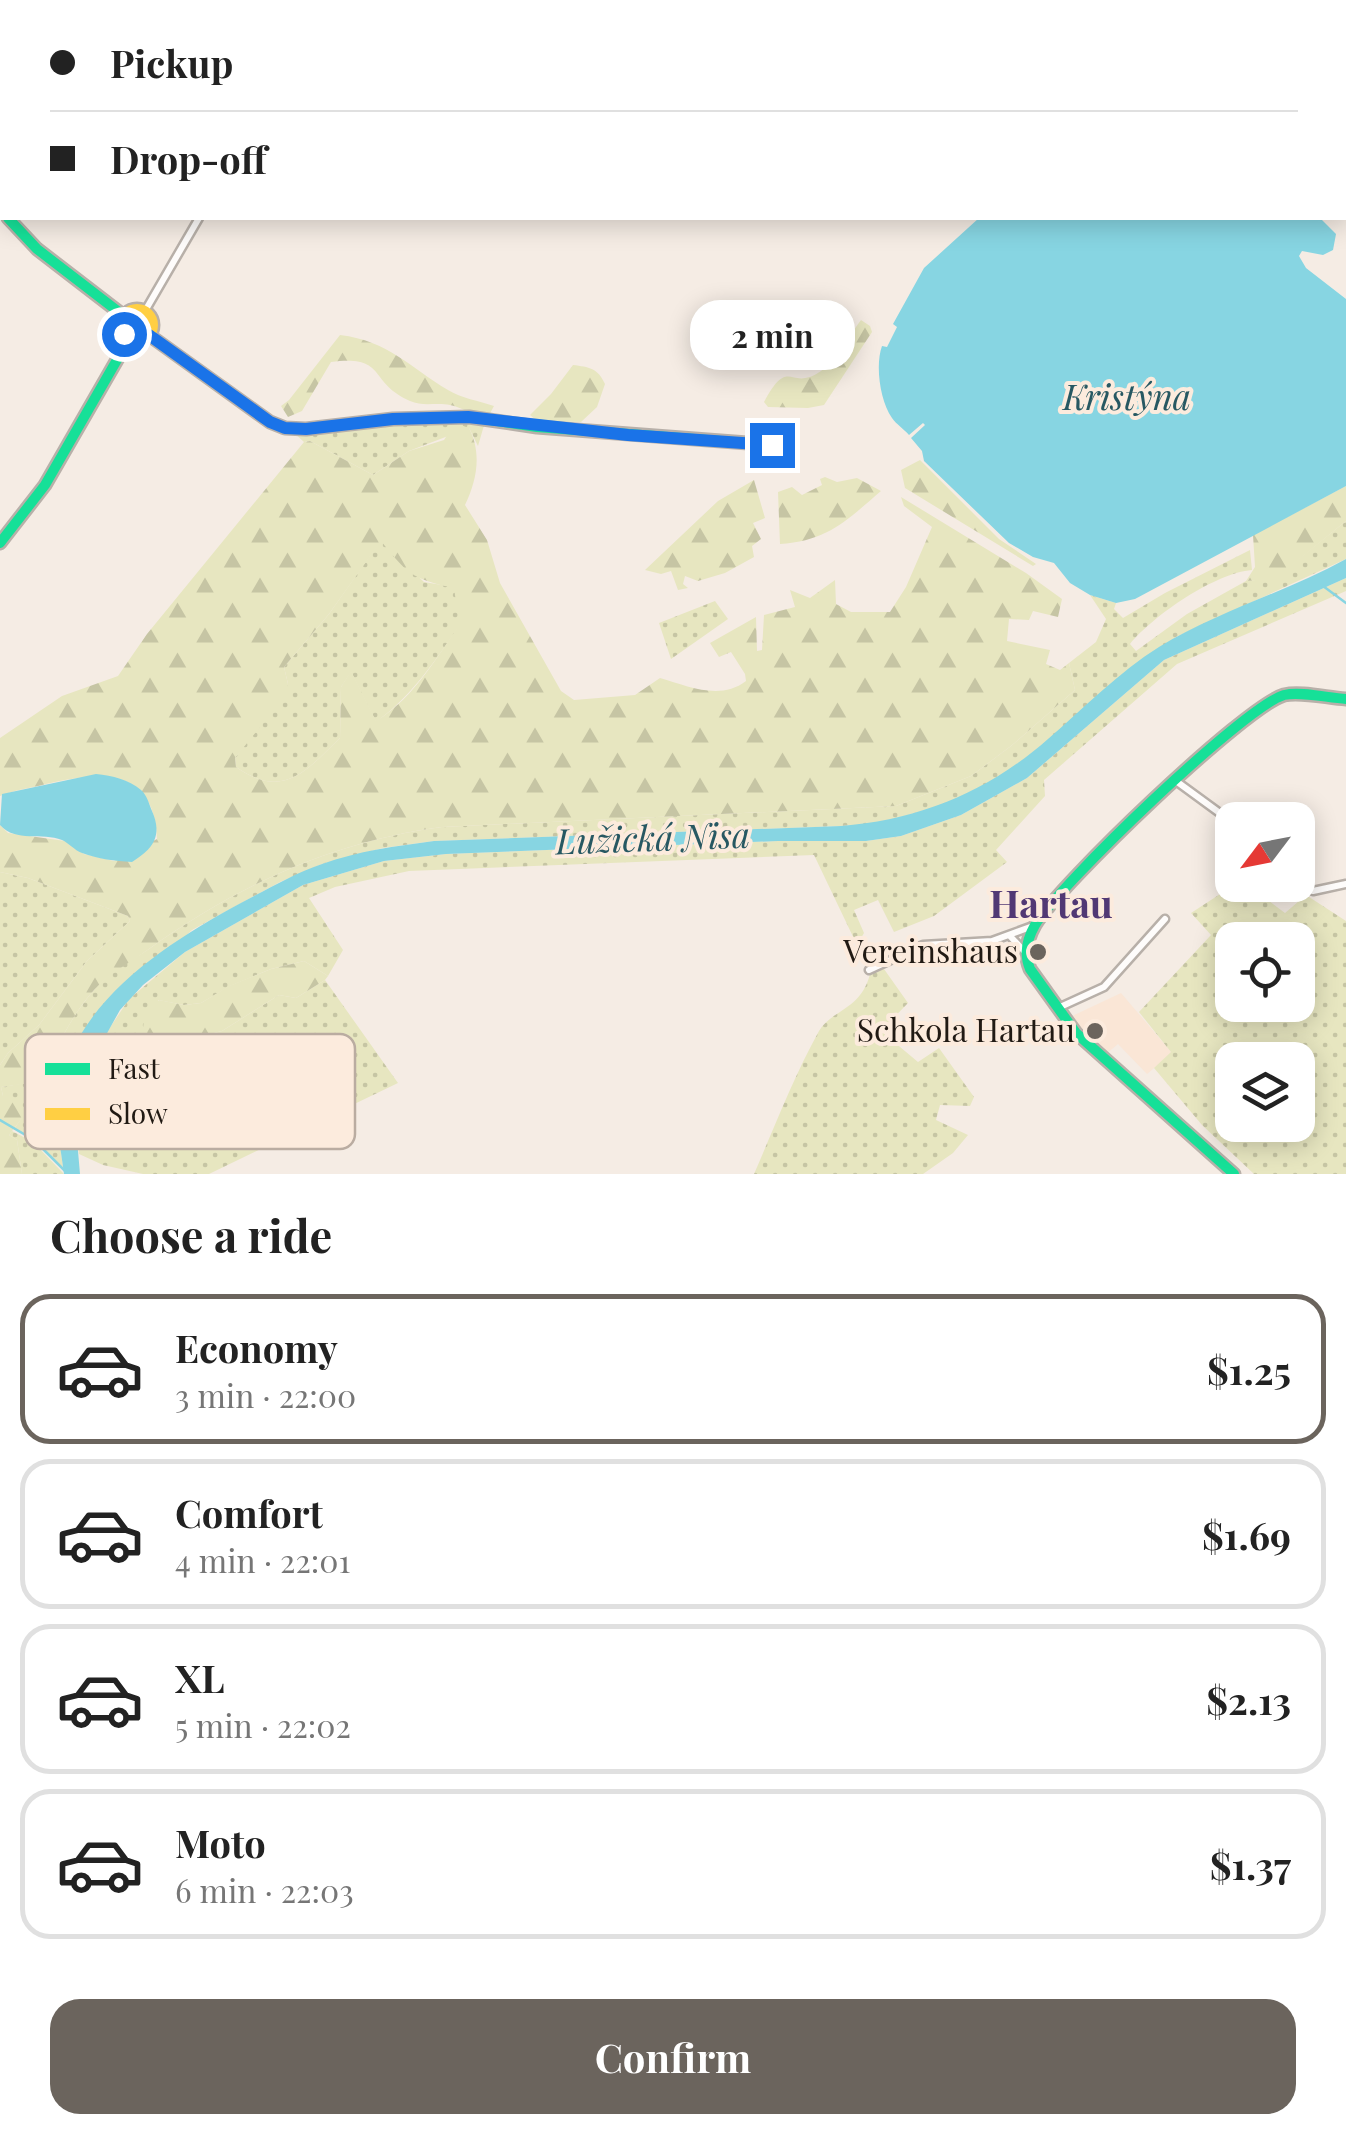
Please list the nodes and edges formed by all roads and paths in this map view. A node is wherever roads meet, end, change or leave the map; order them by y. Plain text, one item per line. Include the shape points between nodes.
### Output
1 (10, 220) edge
2 (198, 220) edge
3 (145, 311) junction
4 (124, 316) junction
5 (149, 335) junction
6 (129, 339) junction
7 (772, 445) dead end
8 (0, 543) edge
9 (1346, 699) edge
10 (1176, 780) junction
11 (1215, 809) edge
12 (1346, 884) edge
13 (1315, 889) edge
14 (1166, 918) dead end
15 (1036, 925) junction
16 (1010, 936) junction
17 (1025, 952) junction
18 (868, 970) dead end
19 (1057, 1008) junction
20 (1234, 1174) edge

1 - 4 street
2 - 3 street
3 - 4 street
3 - 5 street via 152,322
4 - 6 street via 121,328
5 - 6 street
5 - 7 street via 285,428 468,417
6 - 8 street via 45,485
9 - 10 street via 1294,693 1275,698
10 - 11 street
10 - 15 street via 1074,876
12 - 13 street
14 - 19 street via 1104,987
15 - 16 street
15 - 17 street
16 - 17 street
16 - 18 street via 923,945
17 - 19 street
19 - 20 street via 1084,1041

